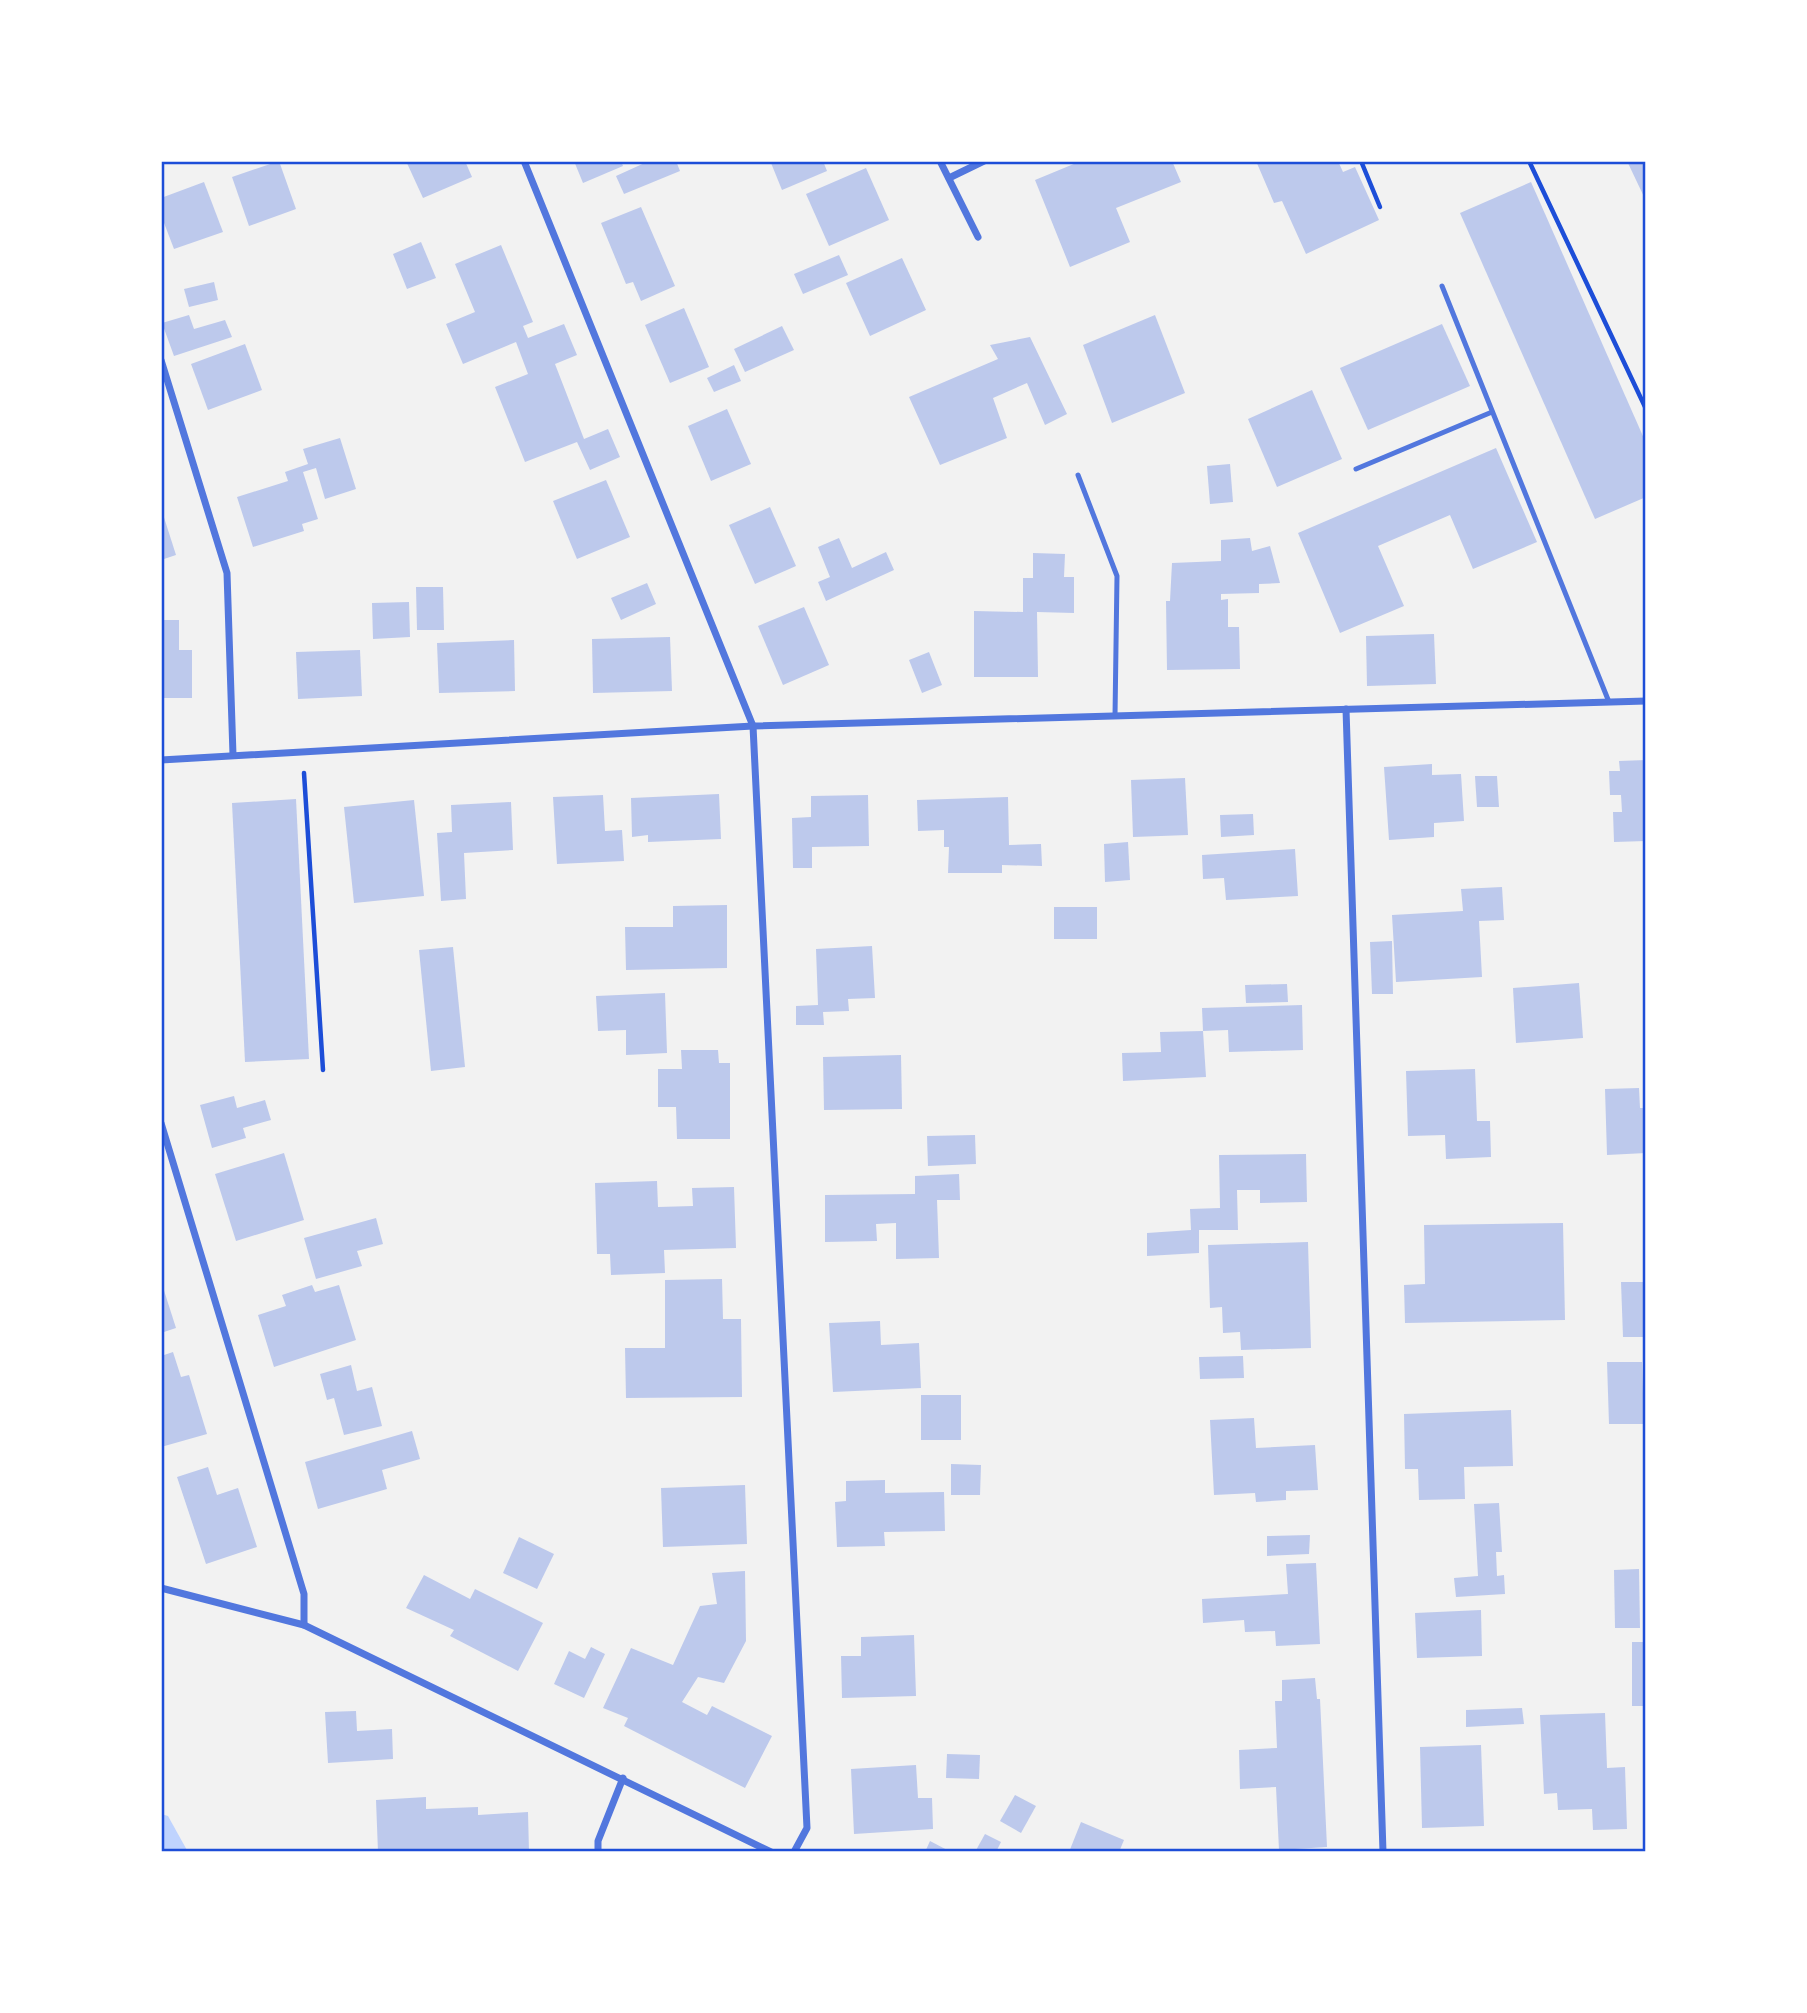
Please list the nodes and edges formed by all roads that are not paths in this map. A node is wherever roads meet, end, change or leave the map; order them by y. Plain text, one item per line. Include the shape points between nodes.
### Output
1 (524, 161) edge
2 (940, 161) edge
3 (984, 161) edge
4 (948, 178) junction
5 (978, 237) dead end
6 (1442, 286) dead end
7 (161, 360) edge
8 (1492, 412) junction
9 (1356, 469) dead end
10 (1078, 475) dead end
11 (1646, 701) edge
12 (1609, 702) junction
13 (1346, 709) junction
14 (1115, 716) junction
15 (753, 726) junction
16 (233, 755) junction
17 (161, 760) edge
18 (161, 1123) edge
19 (161, 1588) edge
20 (304, 1625) junction
21 (623, 1778) junction
22 (598, 1852) edge
23 (771, 1852) edge
24 (794, 1852) edge
25 (1383, 1852) edge

1 - 15 street
2 - 4 street
3 - 4 street
4 - 5 street
6 - 8 lane
7 - 16 street via 227,573
8 - 9 lane
8 - 12 lane
10 - 14 lane via 1118,576
11 - 12 street
12 - 13 street
13 - 14 street
13 - 25 street
14 - 15 street
15 - 16 street
15 - 24 street via 807,1828
16 - 17 street
18 - 20 street via 304,1594
19 - 20 street
20 - 21 street
21 - 22 street
21 - 23 street

